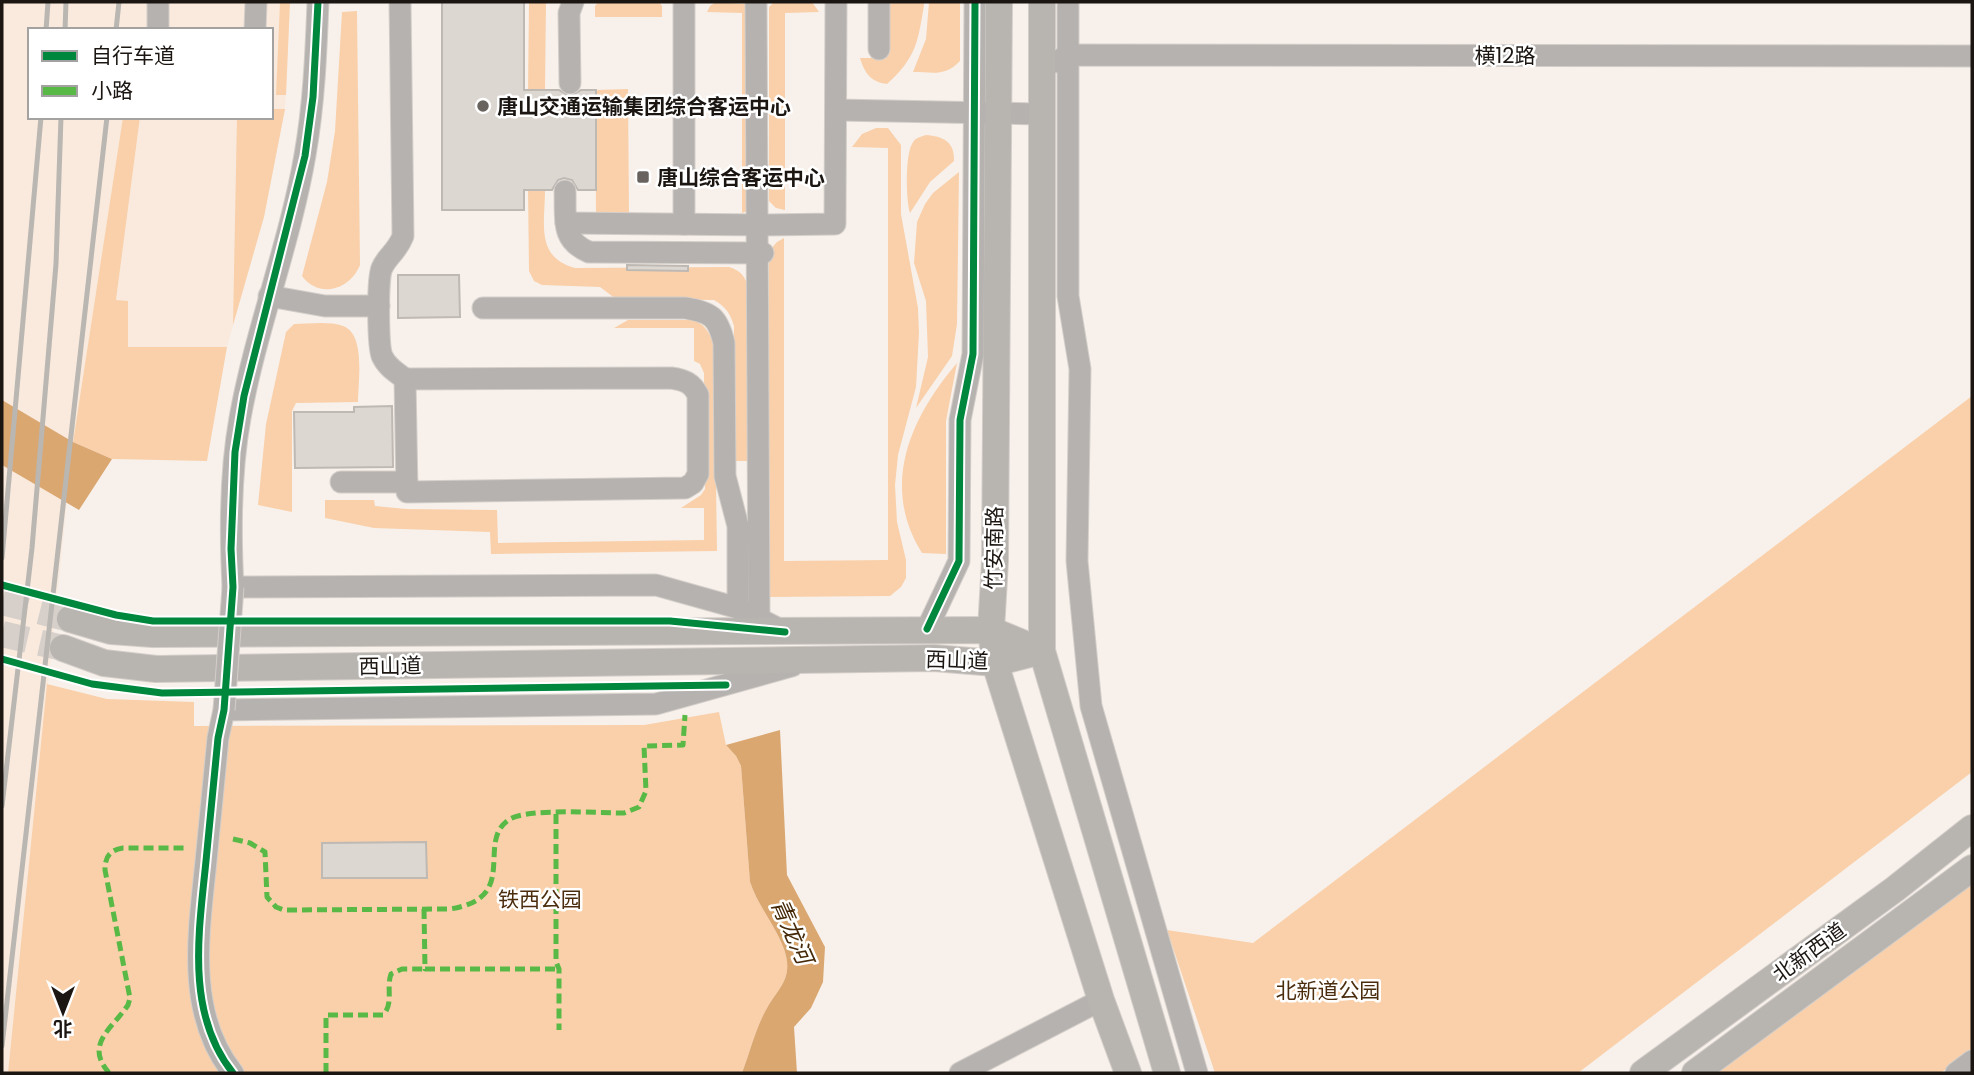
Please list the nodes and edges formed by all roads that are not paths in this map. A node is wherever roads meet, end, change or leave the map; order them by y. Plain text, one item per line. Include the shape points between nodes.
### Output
1 (158, 2) edge
2 (256, 2) edge
3 (318, 2) edge
4 (400, 2) edge
5 (573, 2) edge
6 (684, 2) edge
7 (756, 2) edge
8 (762, 2) edge
9 (836, 2) edge
10 (879, 2) edge
11 (975, 2) edge
12 (999, 2) edge
13 (1042, 2) edge
14 (1068, 2) edge
15 (158, 28) edge
16 (255, 28) edge
17 (879, 49) dead end
18 (1068, 55) junction
19 (1972, 56) edge
20 (1042, 71) junction
21 (999, 73) junction
22 (570, 83) dead end
23 (836, 104) junction
24 (990, 113) junction
25 (1042, 117) junction
26 (565, 191) dead end
27 (566, 223) junction
28 (684, 224) junction
29 (759, 225) junction
30 (759, 254) junction
31 (269, 296) junction
32 (379, 306) junction
33 (483, 308) dead end
34 (405, 379) junction
35 (341, 482) dead end
36 (407, 482) junction
37 (233, 587) junction
38 (738, 608) junction
39 (762, 608) junction
40 (70, 619) tunnel mouth
41 (927, 629) junction
42 (991, 630) junction
43 (785, 632) junction
44 (63, 648) tunnel mouth
45 (1042, 651) junction
46 (816, 659) junction
47 (995, 663) junction
48 (223, 710) junction
49 (1972, 828) edge
50 (1972, 868) edge
51 (1101, 1000) junction
52 (1972, 1061) edge
53 (233, 1073) edge
54 (960, 1073) edge
55 (1128, 1073) edge
56 (1167, 1073) edge
57 (1198, 1073) edge
58 (1643, 1073) edge
59 (1695, 1073) edge
60 (1956, 1073) edge

1 - 15 street
2 - 16 street
3 - 31 street via 305,156
4 - 32 street via 402,236 382,267
5 - 22 street via 569,13
6 - 28 street
7 - 29 street
8 - 29 street
9 - 23 street
10 - 17 street
11 - 24 street
12 - 21 main road, 竹安南路
13 - 20 main road
14 - 18 street
18 - 19 street, 横12路
18 - 20 street
18 - 57 street via 1068,296 1080,369 1077,561 1091,706
20 - 21 main road
20 - 25 main road
21 - 24 main road, 竹安南路
23 - 24 street
23 - 29 street via 835,224
24 - 25 main road
24 - 25 street
24 - 41 street via 974,354 960,420 959,561
24 - 42 main road, 竹安南路 via 995,561
25 - 45 main road
26 - 27 street
27 - 28 street
27 - 30 street via 568,237 589,252
28 - 29 street
29 - 30 street
30 - 39 street
31 - 32 street via 326,306
31 - 37 street via 235,453
32 - 34 street via 381,353 388,367
33 - 38 street via 685,308 713,317 724,343 725,476 738,526
34 - 36 street
34 - 36 street via 671,378 694,386 698,396 698,474 685,488 407,492
35 - 36 street
37 - 38 street via 656,585
37 - 48 street, bridge
38 - 39 street
39 - 43 street
40 - 43 main road, 西山道 via 111,631 153,634
41 - 42 main road, 西山道
41 - 43 main road, 西山道
42 - 45 main road, 西山道
42 - 47 main road, 竹安南路
44 - 46 main road, 西山道 via 104,663 156,669
45 - 47 main road, 西山道
45 - 56 main road
46 - 47 main road, 西山道
46 - 48 street via 656,704
47 - 51 main road, 竹安南路
48 - 53 street via 198,964 206,1017
49 - 58 main road, 北新西道
50 - 59 main road, 北新西道
51 - 54 street
51 - 55 main road, 竹安南路
52 - 60 street

